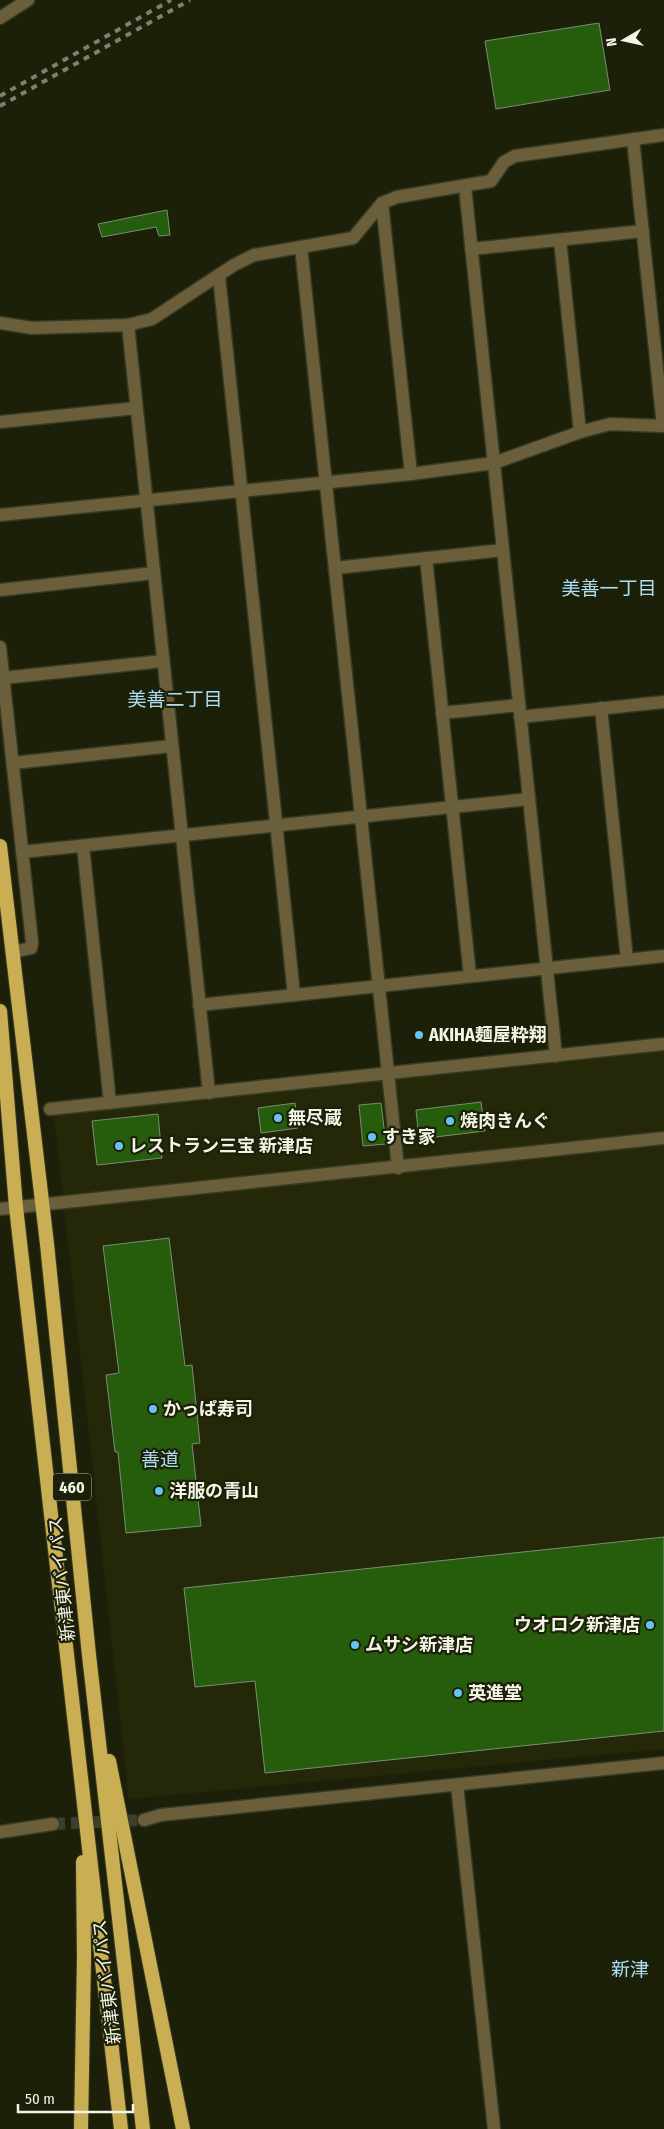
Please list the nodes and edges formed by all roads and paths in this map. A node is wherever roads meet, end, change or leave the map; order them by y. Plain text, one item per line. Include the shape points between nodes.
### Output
1 (28, 0) edge
2 (0, 18) edge
3 (664, 135) edge
4 (633, 139) junction
5 (465, 187) junction
6 (382, 203) junction
7 (642, 231) junction
8 (560, 240) junction
9 (301, 247) junction
10 (471, 249) junction
11 (219, 276) junction
12 (0, 323) edge
13 (128, 325) junction
14 (136, 408) junction
15 (0, 422) edge
16 (664, 426) edge
17 (580, 432) junction
18 (494, 463) junction
19 (411, 474) junction
20 (326, 481) junction
21 (241, 490) junction
22 (146, 500) junction
23 (0, 515) edge
24 (503, 550) junction
25 (426, 558) junction
26 (335, 568) junction
27 (154, 573) junction
28 (0, 590) edge
29 (0, 647) edge
30 (163, 661) junction
31 (3, 678) junction
32 (664, 702) edge
33 (601, 708) junction
34 (520, 711) junction
35 (442, 713) junction
36 (172, 746) junction
37 (13, 763) junction
38 (529, 799) junction
39 (452, 807) junction
40 (361, 817) junction
41 (276, 826) junction
42 (181, 836) junction
43 (0, 846) edge
44 (82, 846) junction
45 (22, 852) junction
46 (13, 952) junction
47 (664, 956) edge
48 (627, 960) junction
49 (547, 968) junction
50 (470, 976) junction
51 (379, 986) junction
52 (294, 995) junction
53 (199, 1005) junction
54 (0, 1011) edge
55 (664, 1044) edge
56 (556, 1056) junction
57 (388, 1074) junction
58 (209, 1093) junction
59 (110, 1103) junction
60 (50, 1109) dead end
61 (664, 1138) edge
62 (398, 1168) junction
63 (41, 1204) junction
64 (16, 1207) junction
65 (0, 1209) edge
66 (89, 1655) junction
67 (664, 1764) edge
68 (82, 1785) junction
69 (457, 1785) junction
70 (144, 1820) tunnel mouth
71 (53, 1824) tunnel mouth
72 (0, 1832) edge
73 (81, 2129) edge
74 (121, 2129) edge
75 (143, 2129) edge
76 (183, 2129) edge
77 (494, 2129) edge

1 - 2 street
3 - 4 street
4 - 5 street via 515,156 504,162 492,181
4 - 7 street
5 - 6 street via 397,197
5 - 10 street
6 - 9 street via 353,238
6 - 19 street
7 - 8 street
7 - 16 street
8 - 10 street
8 - 17 street
9 - 11 street via 254,255
9 - 20 street
10 - 18 street
11 - 13 street via 152,319
11 - 21 street
12 - 13 street via 32,328
13 - 14 street
14 - 15 street
14 - 22 street
16 - 17 street via 610,424
17 - 18 street
18 - 19 street
18 - 24 street
19 - 20 street
20 - 21 street
20 - 26 street
21 - 22 street
21 - 41 street
22 - 23 street
22 - 27 street
24 - 25 street
24 - 34 street
25 - 26 street
25 - 35 street
26 - 40 street
27 - 28 street
27 - 30 street
29 - 31 street
30 - 31 street
30 - 36 street
31 - 37 street
32 - 33 street
33 - 34 street
33 - 48 street
34 - 35 street
34 - 38 street
35 - 39 street
36 - 37 street
36 - 42 street
37 - 45 street
38 - 39 street
38 - 49 street
39 - 40 street
39 - 50 street
40 - 41 street
40 - 51 street
41 - 42 street
41 - 52 street
42 - 44 street
42 - 53 street
43 - 46 highway, 新津東バイパス / 460
44 - 45 street
44 - 59 street
45 - 46 street via 32,942 31,948
46 - 63 highway, 新津東バイパス / 460
47 - 48 street
48 - 49 street
49 - 50 street
49 - 56 street
50 - 51 street
51 - 52 street
51 - 57 street
52 - 53 street
53 - 58 street
54 - 64 highway, 新津東バイパス / 460
55 - 56 street
56 - 57 street
57 - 58 street
57 - 62 street
58 - 59 street
59 - 60 street
61 - 62 street
62 - 63 street
63 - 64 street
63 - 66 highway, 新津東バイパス / 460
64 - 65 street
64 - 68 highway, 新津東バイパス / 460
66 - 75 highway, 新津東バイパス / 460
66 - 76 highway
67 - 69 street
68 - 73 highway
68 - 74 highway, 新津東バイパス / 460
69 - 70 street via 161,1815
69 - 77 street
71 - 72 street

